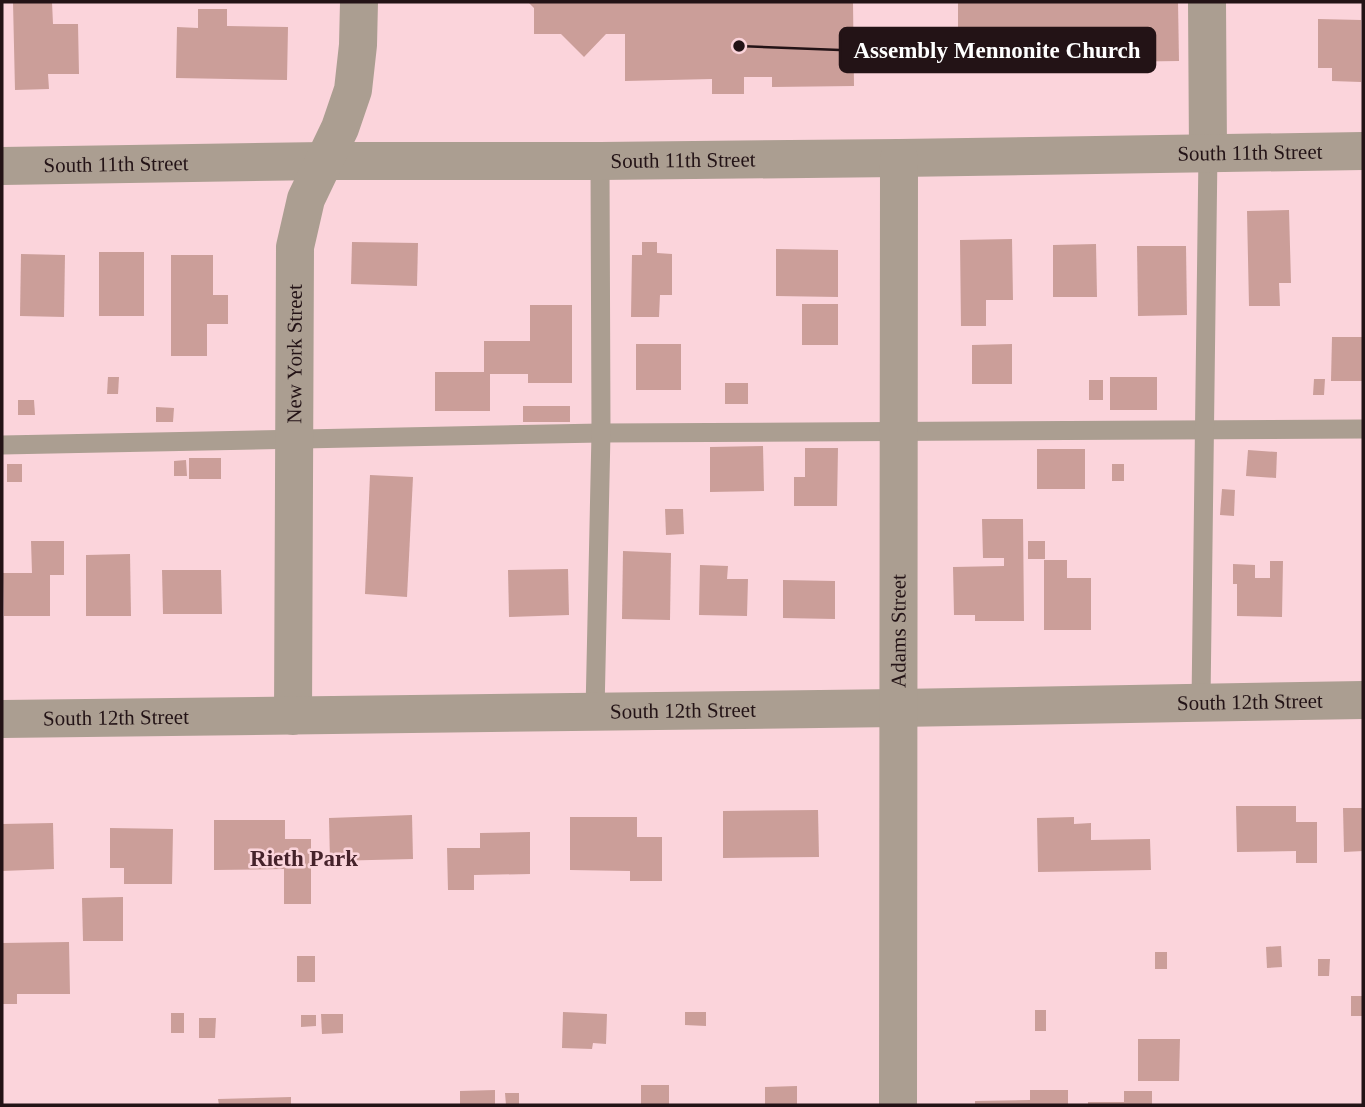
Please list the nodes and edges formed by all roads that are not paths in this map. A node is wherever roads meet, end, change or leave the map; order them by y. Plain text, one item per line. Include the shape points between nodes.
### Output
1 (359, 2) edge
2 (1207, 2) edge
3 (1363, 151) edge
4 (1208, 152) junction
5 (899, 158) junction
6 (323, 161) junction
7 (600, 161) junction
8 (2, 166) edge
9 (1363, 429) edge
10 (1205, 431) junction
11 (898, 432) junction
12 (601, 433) junction
13 (294, 439) junction
14 (2, 445) edge
15 (1363, 700) edge
16 (1201, 702) junction
17 (897, 708) junction
18 (595, 712) junction
19 (293, 716) junction
20 (2, 719) edge
21 (898, 1105) edge

1 - 6 street, New York Street via 353,90
2 - 4 street
3 - 4 street, South 11th Street
4 - 5 street, South 11th Street
4 - 10 lane
5 - 7 street, South 11th Street
5 - 11 street, Adams Street
6 - 7 street, South 11th Street
6 - 8 street, South 11th Street
6 - 13 street, New York Street via 306,200 295,247
7 - 12 lane
9 - 10 lane
10 - 11 lane
10 - 16 lane
11 - 12 lane
11 - 17 street, Adams Street
12 - 13 lane
12 - 18 lane
13 - 14 lane
13 - 19 street, New York Street
15 - 16 street, South 12th Street
16 - 17 street, South 12th Street
17 - 18 street, South 12th Street
17 - 21 street, Adams Street
18 - 19 street, South 12th Street
19 - 20 street, South 12th Street

